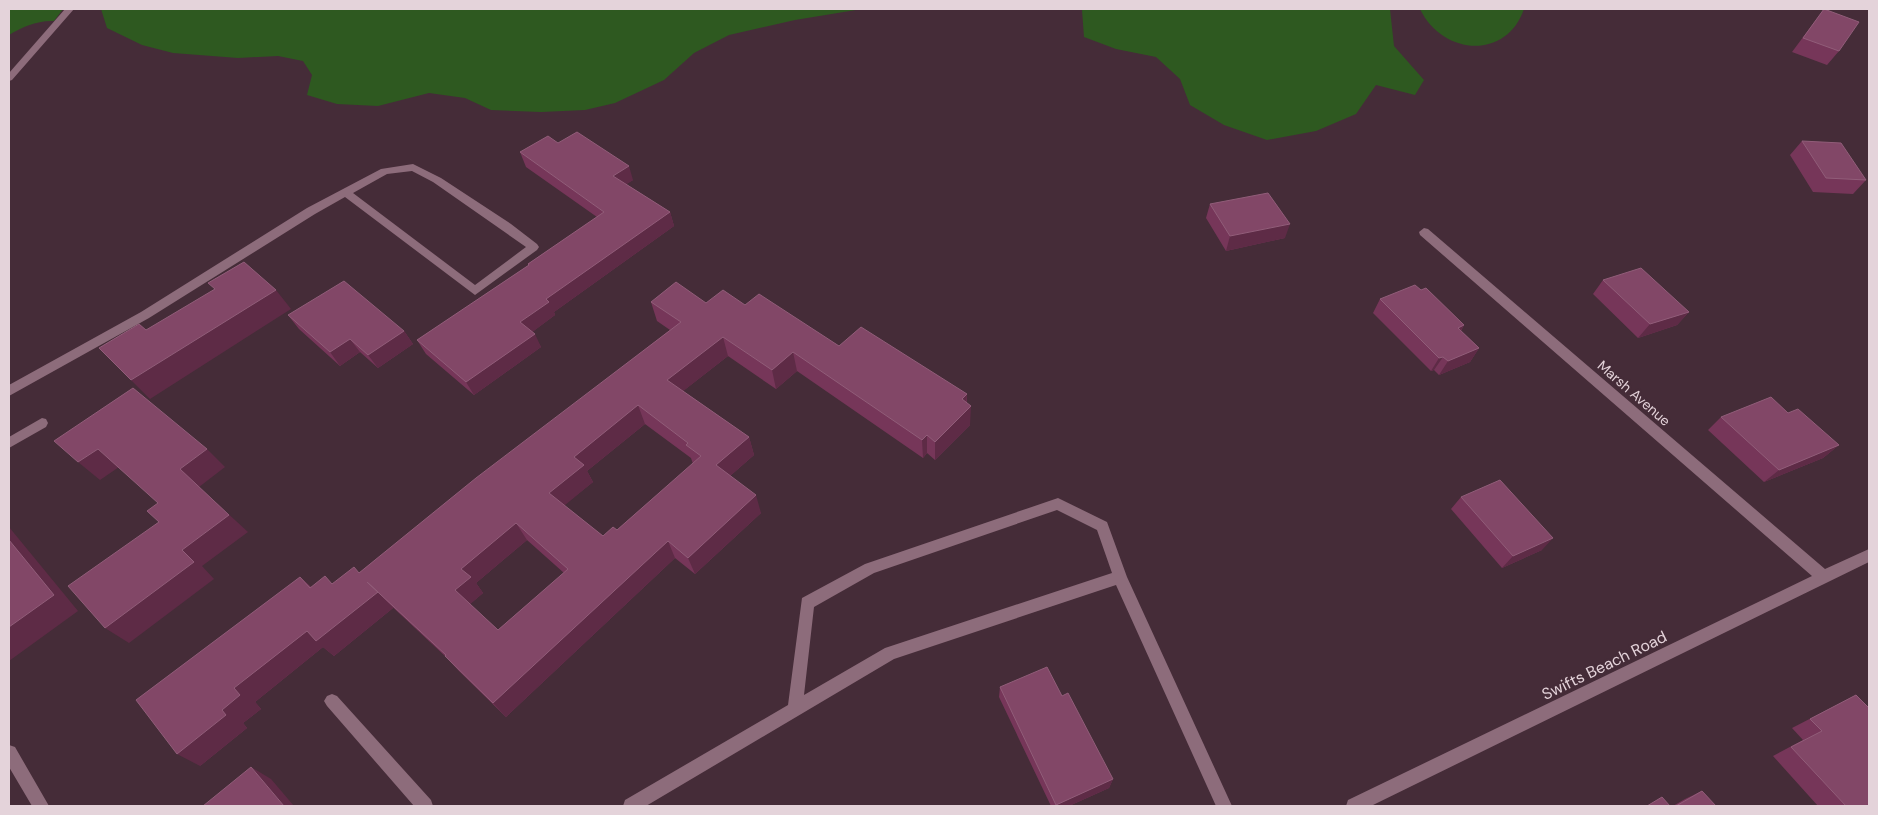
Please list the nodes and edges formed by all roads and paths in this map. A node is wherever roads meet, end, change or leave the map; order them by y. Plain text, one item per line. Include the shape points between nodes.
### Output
1 (70, 9) edge
2 (9, 78) edge
3 (346, 193) junction
4 (1424, 232) dead end
5 (9, 391) edge
6 (42, 423) dead end
7 (9, 443) edge
8 (1869, 555) edge
9 (1120, 577) junction
10 (1824, 577) junction
11 (332, 701) dead end
12 (795, 710) junction
13 (9, 753) edge
14 (41, 806) edge
15 (425, 806) edge
16 (631, 806) edge
17 (1224, 806) edge
18 (1354, 806) edge

1 - 2 street
3 - 3 street via 386,171 413,168 444,185 532,247 475,291
3 - 5 street via 311,211 145,315
4 - 10 street, Marsh Avenue
6 - 7 street
8 - 10 street, Swifts Beach Road
9 - 12 street via 890,654
9 - 12 street via 1102,526 1058,504 870,568 807,603
9 - 17 street
10 - 18 street, Swifts Beach Road
11 - 15 street
12 - 16 street
13 - 14 street

